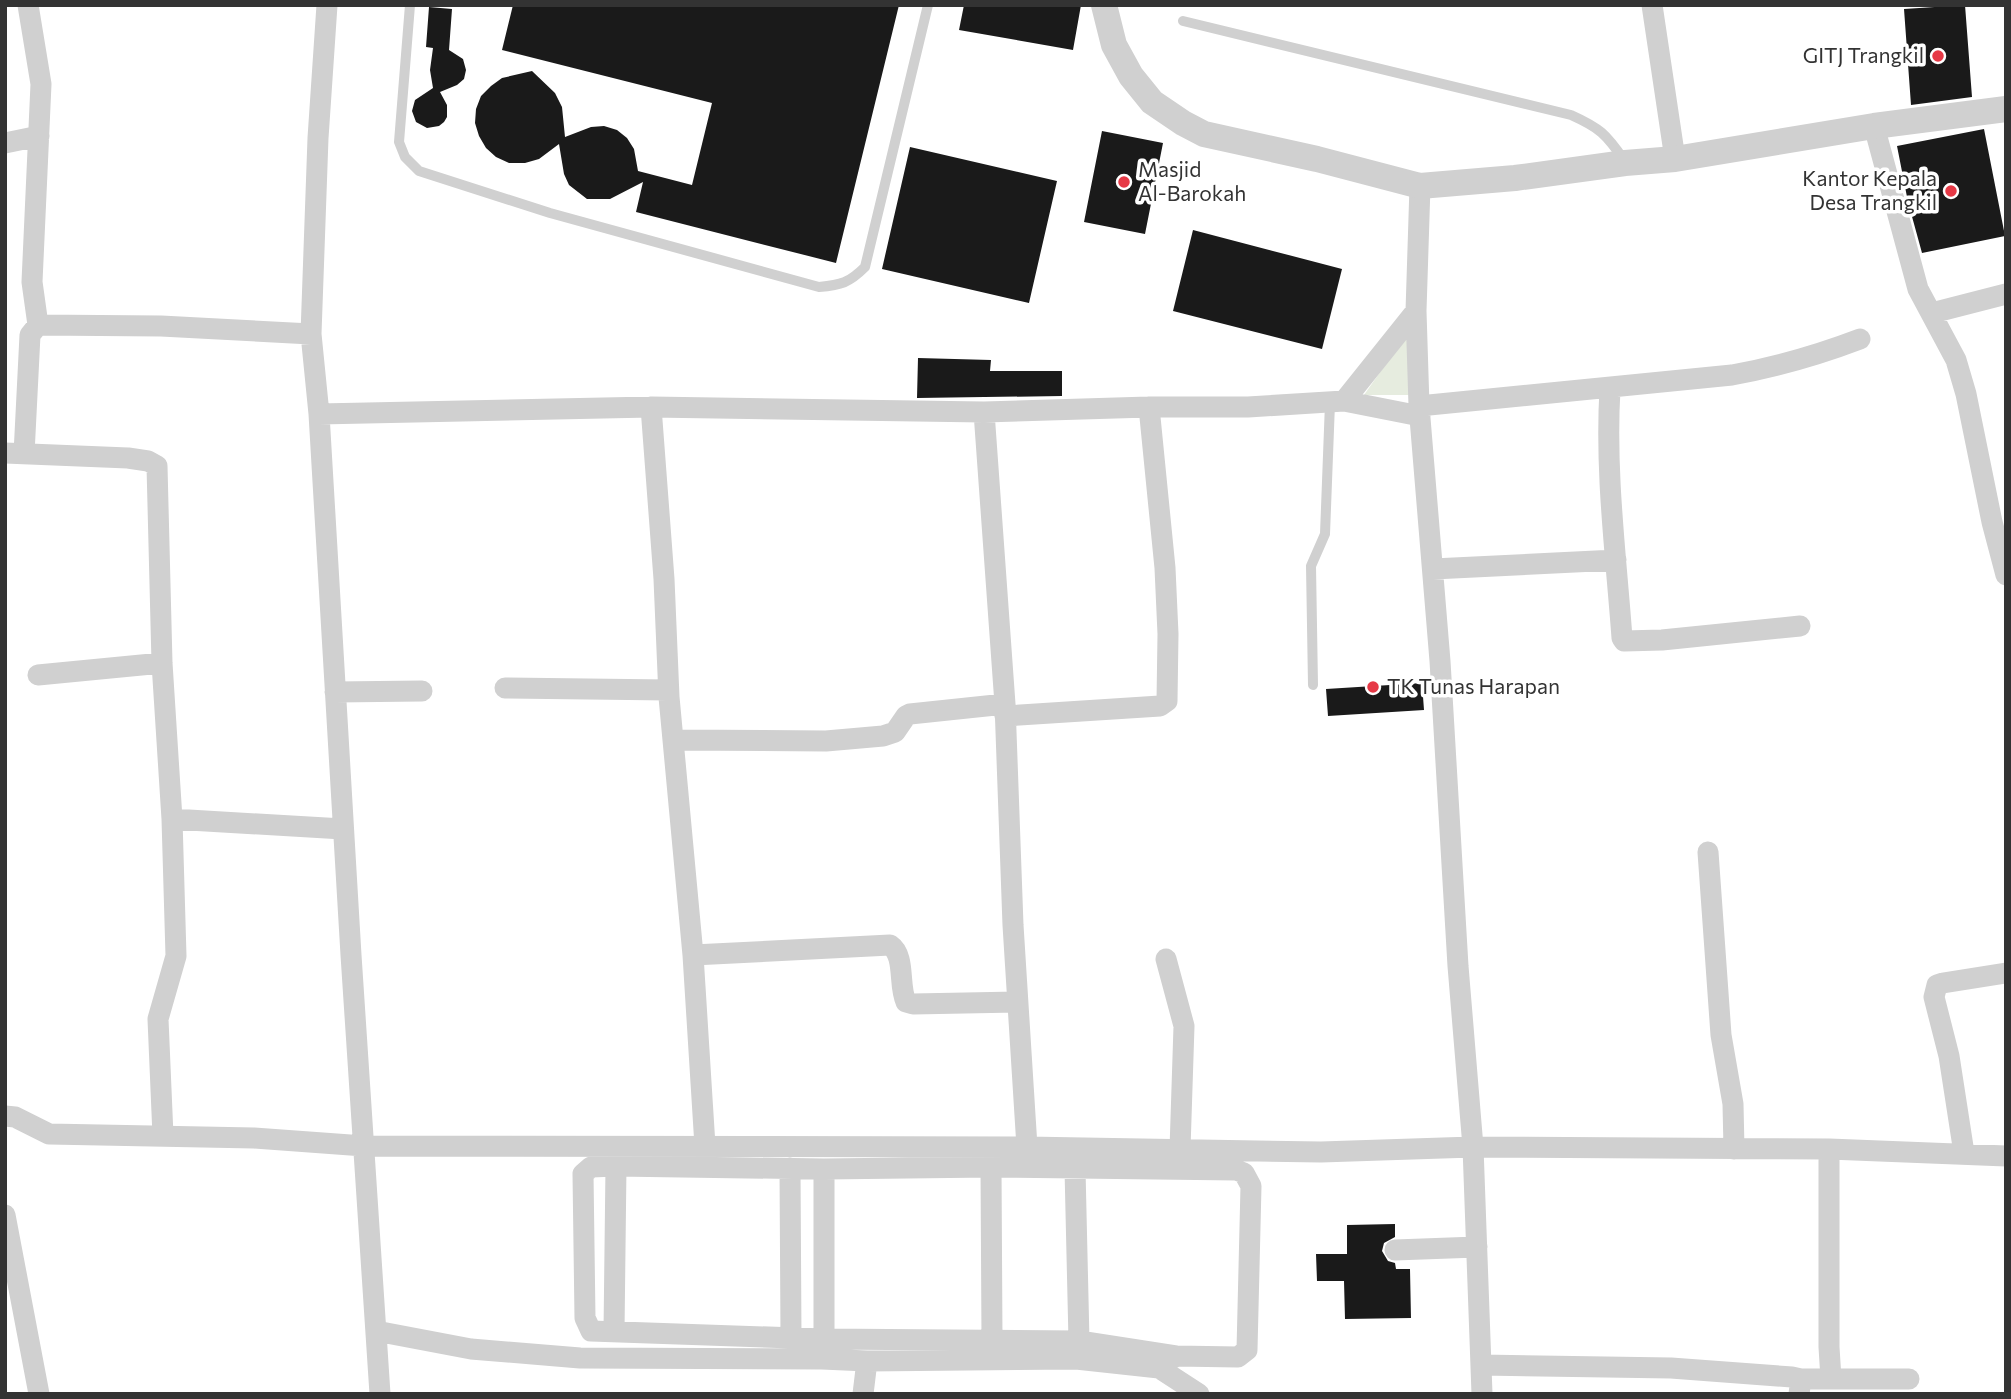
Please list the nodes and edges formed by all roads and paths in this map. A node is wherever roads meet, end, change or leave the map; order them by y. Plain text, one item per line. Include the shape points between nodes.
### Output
1 (28, 5) edge
2 (327, 5) edge
3 (410, 5) edge
4 (928, 5) edge
5 (1104, 5) edge
6 (1652, 5) edge
7 (1183, 21) dead end
8 (2006, 109) edge
9 (1874, 127) junction
10 (39, 136) junction
11 (5, 142) edge
12 (1675, 159) junction
13 (1625, 163) junction
14 (1419, 187) junction
15 (2006, 294) edge
16 (1416, 311) junction
17 (1932, 313) junction
18 (38, 325) junction
19 (311, 334) junction
20 (1860, 339) dead end
21 (1610, 389) junction
22 (1337, 402) junction
23 (651, 407) junction
24 (1149, 407) junction
25 (1419, 411) junction
26 (984, 412) junction
27 (319, 414) junction
28 (15, 453) edge
29 (1616, 560) junction
30 (1433, 569) junction
31 (2006, 575) edge
32 (1800, 626) dead end
33 (162, 663) junction
34 (38, 676) dead end
35 (1313, 685) dead end
36 (505, 688) dead end
37 (668, 690) junction
38 (422, 691) dead end
39 (335, 692) junction
40 (1005, 710) junction
41 (673, 740) junction
42 (172, 819) junction
43 (343, 829) junction
44 (1708, 852) dead end
45 (693, 955) junction
46 (1166, 960) dead end
47 (2006, 973) edge
48 (1017, 1002) junction
49 (5, 1116) edge
50 (163, 1136) junction
51 (364, 1146) junction
52 (705, 1146) junction
53 (1027, 1147) junction
54 (1473, 1147) junction
55 (1180, 1149) junction
56 (1734, 1149) junction
57 (1829, 1149) junction
58 (1964, 1153) junction
59 (2006, 1156) edge
60 (616, 1166) junction
61 (991, 1167) junction
62 (790, 1168) junction
63 (824, 1169) junction
64 (1075, 1169) junction
65 (5, 1215) edge
66 (1477, 1247) junction
67 (1395, 1250) dead end
68 (376, 1331) junction
69 (614, 1332) junction
70 (791, 1337) junction
71 (824, 1339) junction
72 (992, 1339) junction
73 (1079, 1341) junction
74 (867, 1361) junction
75 (1168, 1362) junction
76 (1481, 1365) junction
77 (1831, 1379) junction
78 (1909, 1379) dead end
79 (1800, 1386) edge
80 (39, 1394) edge
81 (380, 1394) edge
82 (863, 1394) edge
83 (1199, 1394) edge
84 (1482, 1394) edge

1 - 10 street via 41,84
2 - 19 street
3 - 4 lane via 399,142 405,157 419,171 819,287 852,280 865,267
5 - 14 street via 1114,45 1131,76 1152,102 1183,123 1203,134
6 - 12 street
7 - 13 lane via 1571,115 1607,136
8 - 9 street
9 - 12 street
9 - 17 street via 1912,270
10 - 11 street
10 - 18 street via 32,282
12 - 13 street
13 - 14 street
14 - 16 street
15 - 17 street
16 - 22 street
16 - 25 street
17 - 31 street via 1956,360 1966,394
18 - 19 street
18 - 28 street via 30,335
19 - 27 street
20 - 21 street via 1769,369
21 - 25 street
21 - 29 street via 1608,456
22 - 24 street
22 - 25 street
22 - 35 lane via 1325,534 1311,566
23 - 26 street
23 - 27 street
23 - 37 street
24 - 26 street
24 - 40 street via 1165,568 1167,701 1160,706
25 - 30 street
26 - 40 street
27 - 39 street
28 - 33 street via 128,458 157,466
29 - 30 street
29 - 32 street via 1624,641
30 - 54 street
33 - 34 street
33 - 42 street
36 - 37 street
37 - 41 street
38 - 39 street
39 - 43 street
40 - 41 street via 910,715 895,732 883,736 826,741
40 - 48 street
41 - 45 street
42 - 43 street
42 - 50 street via 176,956 158,1019
43 - 51 street
44 - 56 street
45 - 48 street via 890,944 898,956 906,1002
45 - 52 street
46 - 55 street via 1184,1026
47 - 58 street via 1943,983 1935,990
48 - 53 street
49 - 50 street via 49,1134
50 - 51 street
51 - 52 street
51 - 68 street
52 - 53 street
53 - 55 street
54 - 55 street via 1321,1152
54 - 56 street
54 - 66 street
56 - 57 street
57 - 58 street
57 - 77 street
58 - 59 street
60 - 62 street
60 - 69 street
60 - 69 street via 591,1167 583,1174 584,1318 591,1331
61 - 63 street
61 - 64 street
61 - 72 street
62 - 63 street
62 - 70 street
63 - 71 street
64 - 73 street
64 - 75 street via 1237,1170 1248,1179 1247,1350 1238,1357
65 - 80 street
66 - 67 street
66 - 76 street
68 - 74 street via 471,1349 580,1358
68 - 81 street
69 - 70 street
70 - 71 street
71 - 72 street
72 - 73 street
73 - 75 street
74 - 75 street
74 - 82 street
75 - 83 street
76 - 79 street via 1671,1368
76 - 84 street
77 - 78 street
77 - 79 street

